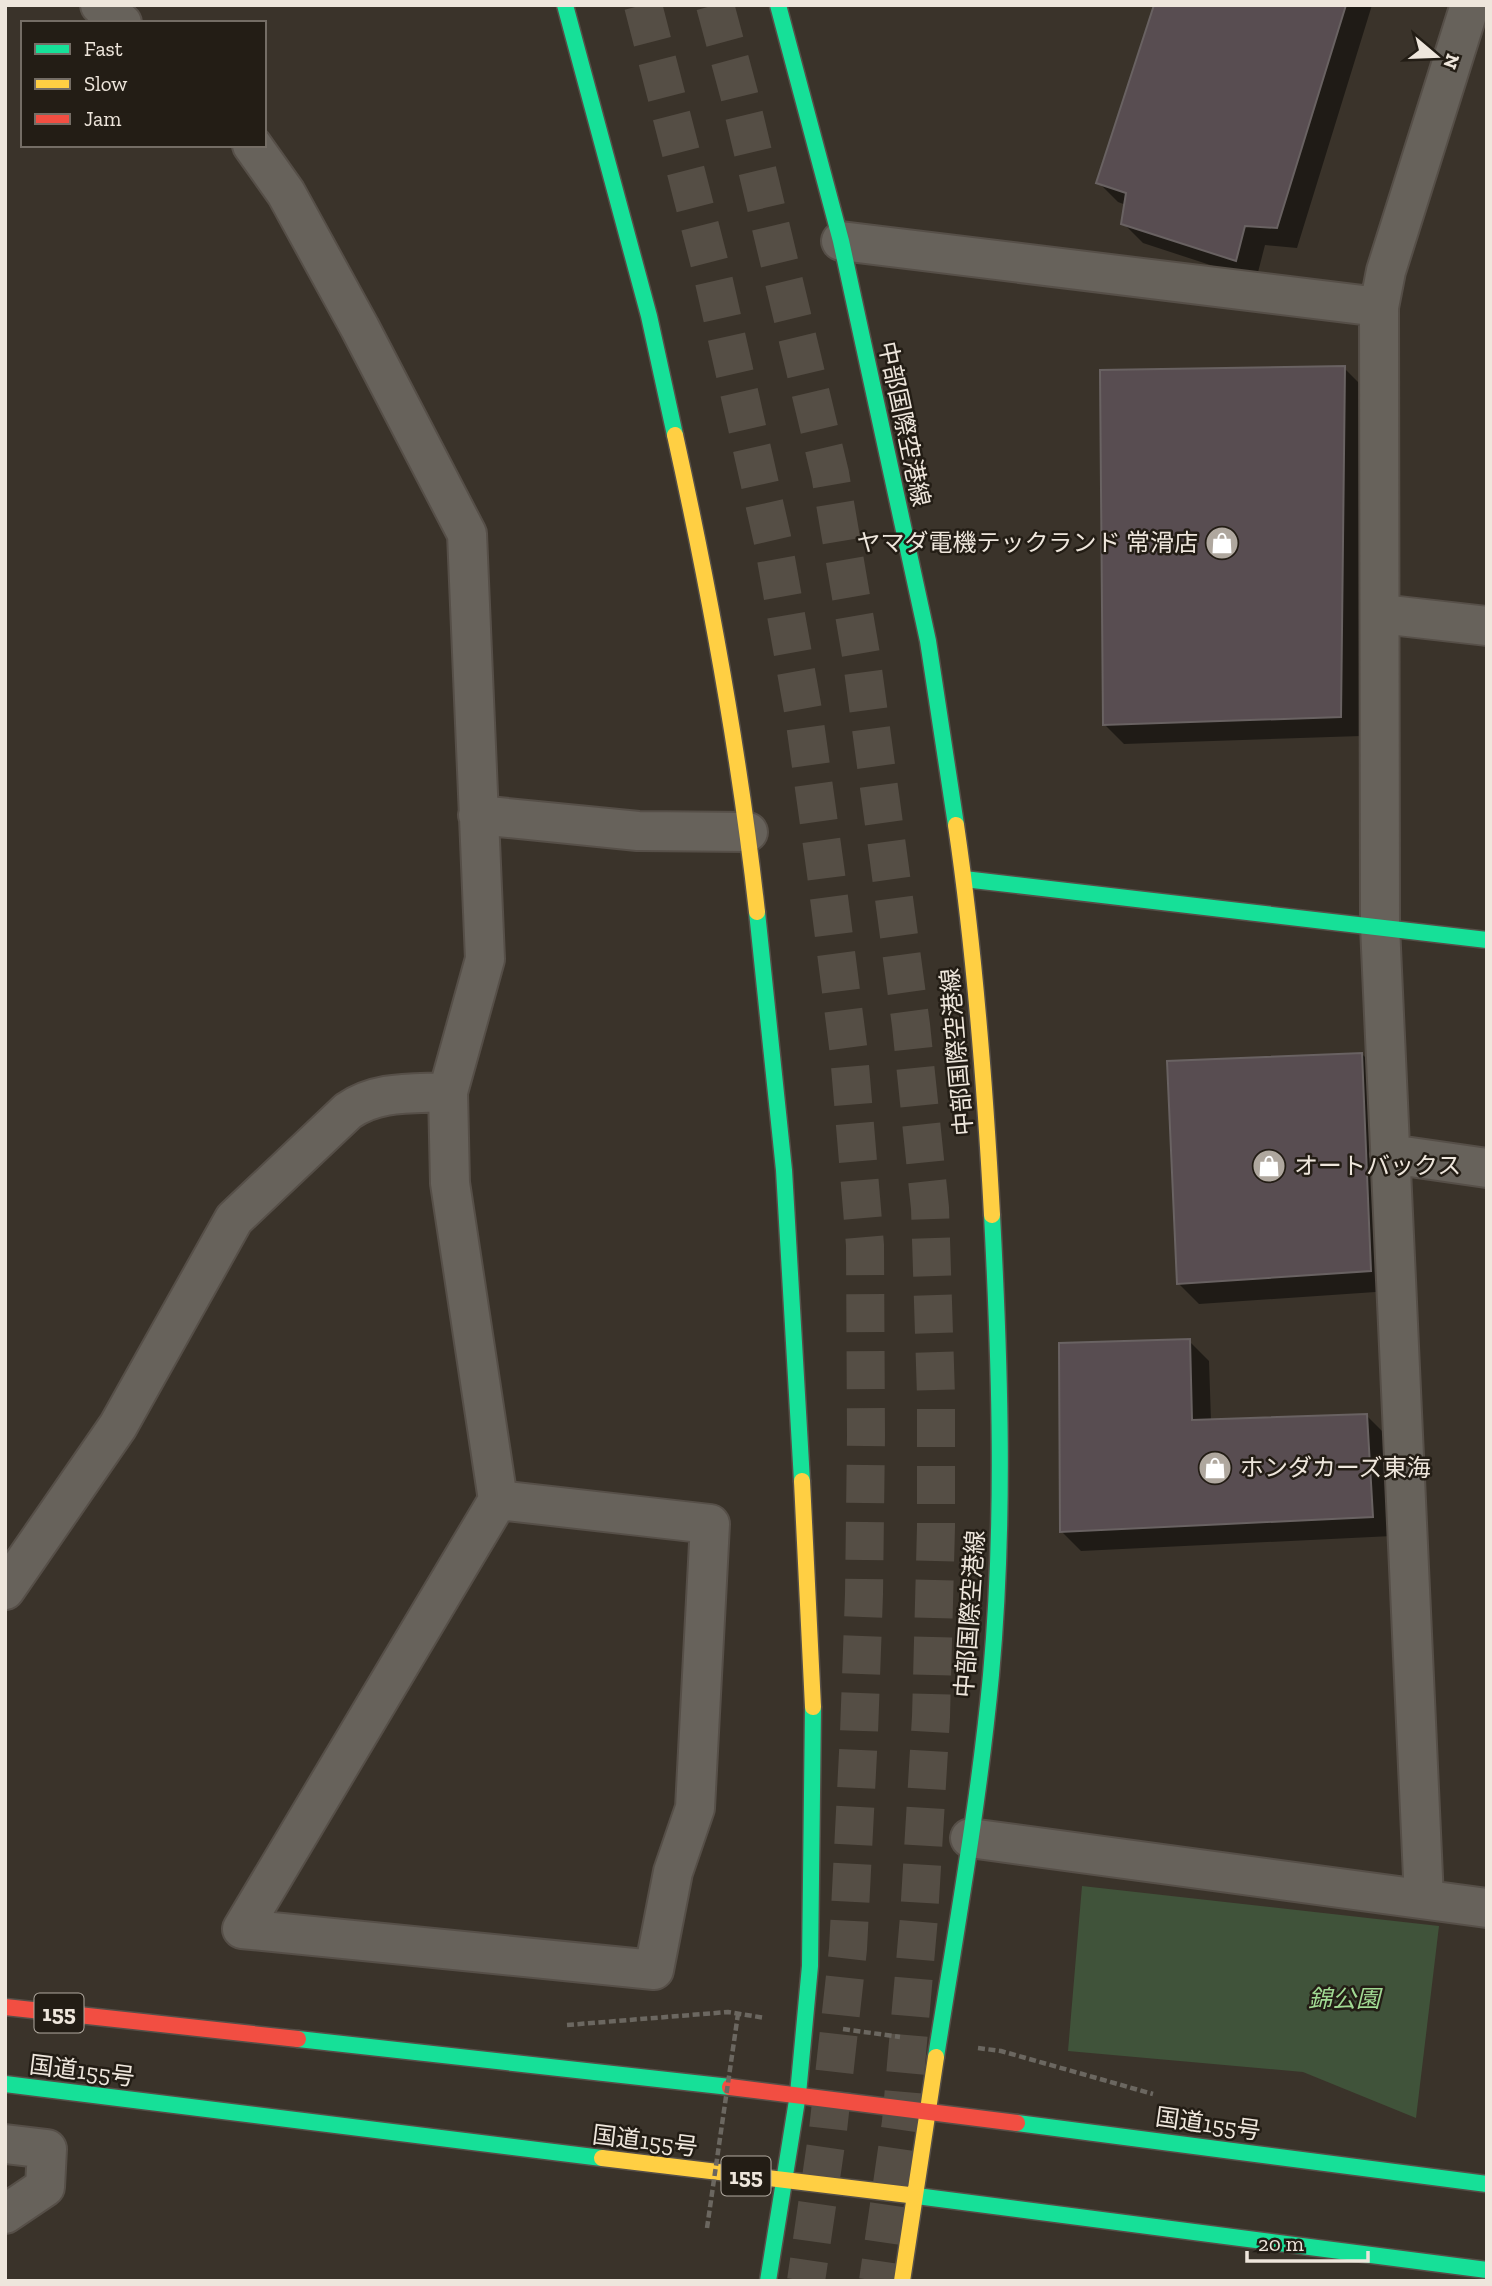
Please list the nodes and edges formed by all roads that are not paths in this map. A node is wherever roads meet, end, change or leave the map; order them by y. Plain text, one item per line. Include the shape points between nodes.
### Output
1 (100, 5) edge
2 (565, 5) edge
3 (778, 5) edge
4 (1470, 5) edge
5 (119, 21) edge
6 (253, 147) edge
7 (841, 241) junction
8 (1379, 307) junction
9 (1381, 614) junction
10 (1487, 625) edge
11 (478, 815) junction
12 (748, 832) junction
13 (964, 879) junction
14 (1380, 926) junction
15 (1487, 940) edge
16 (448, 1092) junction
17 (1390, 1154) junction
18 (1487, 1168) edge
19 (498, 1500) junction
20 (5, 1590) edge
21 (970, 1839) junction
22 (1424, 1899) junction
23 (1487, 1908) edge
24 (5, 2007) edge
25 (5, 2084) edge
26 (798, 2094) junction
27 (928, 2110) junction
28 (5, 2144) edge
29 (784, 2181) junction
30 (1487, 2183) edge
31 (915, 2196) junction
32 (5, 2214) edge
33 (1487, 2270) edge
34 (768, 2281) edge
35 (902, 2281) edge

1 - 5 street
2 - 12 main road via 649,316 701,551
3 - 7 main road, 中部国際空港線
4 - 8 street via 1386,271
6 - 11 street via 293,205 467,534
7 - 8 street
7 - 13 main road, 中部国際空港線 via 928,641
8 - 9 street
9 - 10 street
9 - 14 street
11 - 12 street via 638,831
11 - 16 street via 485,959
12 - 26 main road via 783,1170 814,1724 810,1966
13 - 14 main road
13 - 21 main road, 中部国際空港線 via 988,1137 999,1342 1001,1501 991,1675
14 - 15 main road
14 - 17 street
16 - 19 street via 450,1183
16 - 20 street via 384,1095 363,1101 234,1219 118,1426
17 - 18 street
17 - 22 street
19 - 19 street via 341,1763 242,1929 654,1970 673,1872 695,1808 710,1524
21 - 22 street
21 - 27 main road, 中部国際空港線
22 - 23 street
24 - 26 main road, 国道155号 / 155
25 - 29 main road, 国道155号 / 155
26 - 27 main road, 国道155号 / 155
26 - 29 main road
27 - 30 main road, 国道155号 / 155
27 - 31 main road, 中部国際空港線
28 - 32 street via 47,2149 45,2187
29 - 31 main road, 国道155号 / 155
29 - 34 main road
31 - 33 main road, 国道155号 / 155
31 - 35 main road, 中部国際空港線

